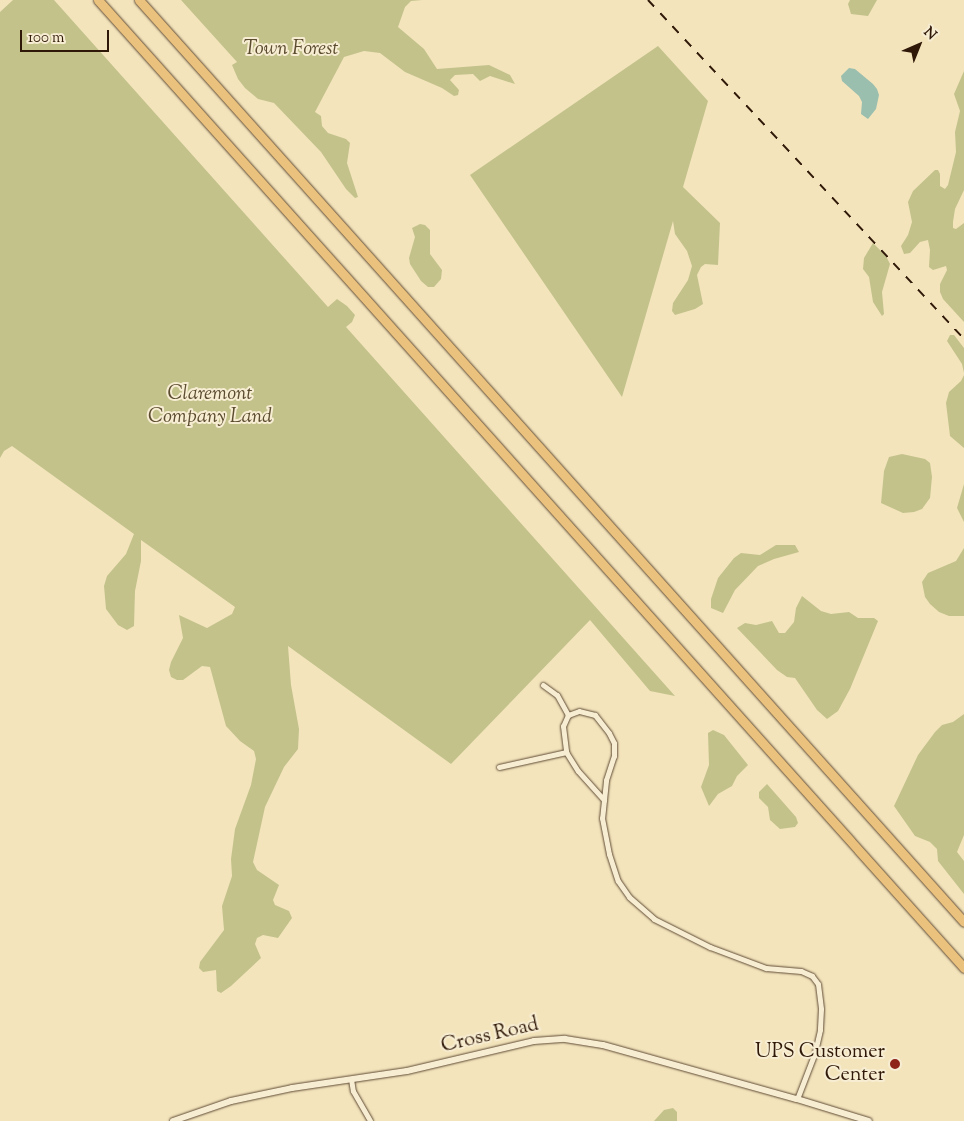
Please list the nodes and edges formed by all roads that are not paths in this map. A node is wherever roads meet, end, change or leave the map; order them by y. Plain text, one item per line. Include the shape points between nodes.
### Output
1 (98, 0) edge
2 (139, 0) edge
3 (543, 685) dead end
4 (568, 715) junction
5 (566, 752) junction
6 (499, 767) dead end
7 (604, 800) junction
8 (964, 922) edge
9 (964, 968) edge
10 (351, 1079) junction
11 (797, 1098) junction
12 (173, 1121) edge
13 (370, 1121) edge
14 (869, 1121) edge

1 - 9 highway
2 - 8 highway
3 - 4 street via 557,695
4 - 5 street via 563,726
4 - 7 street via 579,711 594,715 614,743
5 - 6 street
5 - 7 street
7 - 11 street via 604,833 618,881 647,914 678,933 718,951 766,968 801,971 816,981 820,990 820,1030
10 - 11 street, Cross Road via 440,1064 534,1041 565,1039 602,1045
10 - 12 street, Cross Road via 231,1101
10 - 13 street via 353,1091
11 - 14 street, Cross Road

